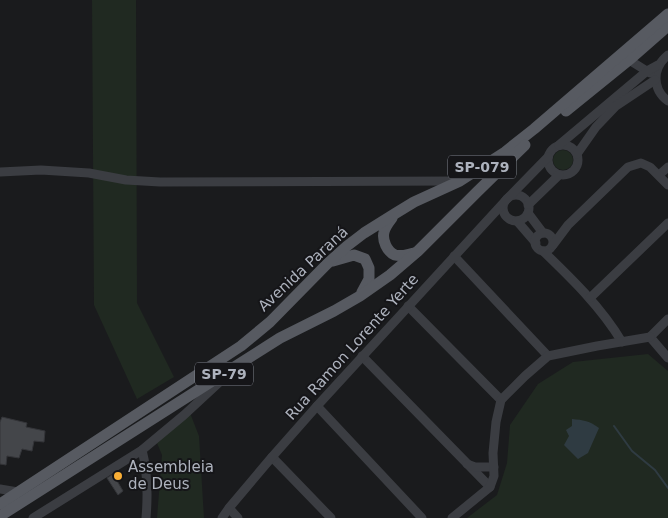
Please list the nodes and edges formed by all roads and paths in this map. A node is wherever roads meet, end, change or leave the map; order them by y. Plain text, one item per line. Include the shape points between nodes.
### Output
1 (668, 14) edge
2 (668, 26) edge
3 (668, 56) edge
4 (629, 60) junction
5 (658, 66) junction
6 (647, 71) junction
7 (656, 78) junction
8 (668, 101) edge
9 (558, 146) junction
10 (578, 154) junction
11 (548, 157) junction
12 (668, 167) edge
13 (0, 172) edge
14 (559, 175) junction
15 (659, 175) junction
16 (460, 181) junction
17 (668, 184) edge
18 (507, 199) junction
19 (528, 209) junction
20 (396, 213) junction
21 (517, 221) junction
22 (668, 223) edge
23 (568, 225) junction
24 (443, 227) joint
25 (546, 234) junction
26 (536, 243) junction
27 (549, 248) junction
28 (418, 252) junction
29 (454, 256) junction
30 (327, 264) junction
31 (360, 296) junction
32 (590, 298) junction
33 (287, 306) joint
34 (408, 306) junction
35 (668, 319) edge
36 (650, 337) junction
37 (622, 342) junction
38 (362, 356) junction
39 (548, 356) junction
40 (668, 358) edge
41 (238, 364) junction
42 (501, 400) junction
43 (317, 406) junction
44 (142, 450) junction
45 (493, 453) junction
46 (272, 457) junction
47 (467, 464) junction
48 (483, 467) junction
49 (494, 467) junction
50 (490, 487) junction
51 (0, 488) edge
52 (18, 492) junction
53 (0, 504) edge
54 (229, 508) junction
55 (0, 516) edge
56 (144, 517) edge
57 (33, 518) edge
58 (222, 518) edge
59 (238, 518) edge
60 (331, 518) edge
61 (422, 518) edge
62 (452, 518) edge

1 - 16 main road, Avenida Paraná / SP-079 via 534,129
2 - 4 main road, SP-079
3 - 5 street
4 - 6 street
4 - 24 main road, SP-079 via 512,157
5 - 6 street
5 - 7 street
6 - 7 street
6 - 9 street
7 - 8 street via 658,89
7 - 10 street via 616,106 596,127
9 - 10 street via 568,145
9 - 11 street
10 - 14 street via 576,168 569,174
11 - 14 street via 549,166
11 - 18 street, Rua Ramon Lorente Yerte
12 - 15 street
13 - 16 street via 89,172 126,180 160,182
14 - 19 street
15 - 17 street
15 - 23 street via 641,163 628,167
16 - 20 main road, Avenida Paraná / SP-079
18 - 19 street via 520,196 527,201
18 - 21 street via 504,212 508,218
18 - 29 street, Rua Ramon Lorente Yerte
19 - 21 street via 523,219
19 - 25 street
20 - 28 main road via 384,231 388,249 394,255 403,256
20 - 30 main road, Avenida Paraná / SP-079 via 364,233
21 - 26 street
22 - 32 street
23 - 25 street
23 - 27 street
24 - 28 main road, SP-79
25 - 26 street via 538,235
25 - 27 street via 553,239
26 - 27 street via 538,248
27 - 32 street via 559,267
28 - 31 main road, SP-79
29 - 34 street, Rua Ramon Lorente Yerte
29 - 39 street
30 - 31 main road via 354,255 365,259 370,268 369,279
30 - 33 main road, Avenida Paraná / SP-079
31 - 41 main road, SP-79
32 - 37 street
33 - 52 main road, Avenida Paraná / SP-79 via 241,346
34 - 38 street, Rua Ramon Lorente Yerte
34 - 42 street
35 - 36 street
36 - 37 street
36 - 40 street
37 - 39 street
38 - 43 street, Rua Ramon Lorente Yerte
38 - 47 street
39 - 42 street
41 - 44 street
41 - 55 main road, SP-79
42 - 45 street
43 - 46 street, Rua Ramon Lorente Yerte
43 - 61 street
44 - 56 street via 147,481
44 - 57 street
45 - 48 street
45 - 49 street
46 - 54 street, Rua Ramon Lorente Yerte
46 - 60 street
47 - 48 street
47 - 50 street
48 - 49 street
49 - 50 street
50 - 62 street
51 - 52 street
52 - 53 main road, Avenida Paraná / SP-79
54 - 58 street, Rua Ramon Lorente Yerte
54 - 59 street

